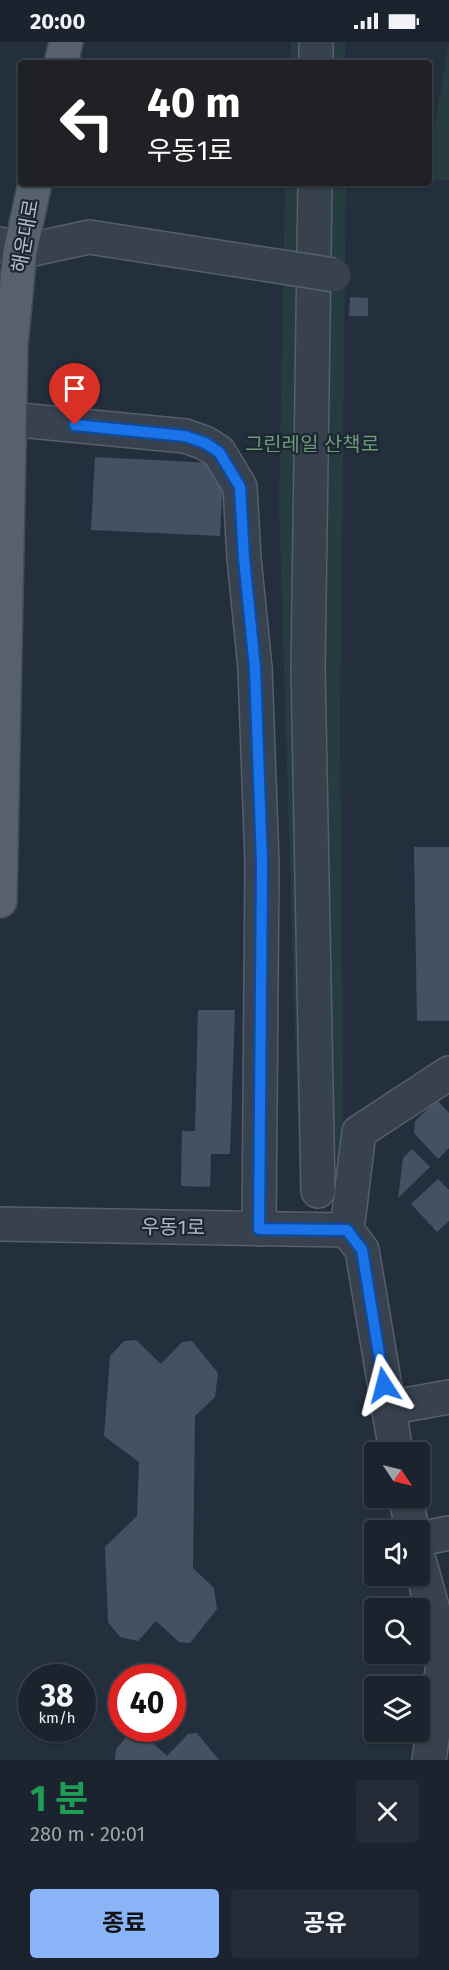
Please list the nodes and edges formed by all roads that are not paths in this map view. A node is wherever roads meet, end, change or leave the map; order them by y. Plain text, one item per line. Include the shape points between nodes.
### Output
1 (66, 42) edge
2 (316, 42) edge
3 (62, 60) edge
4 (316, 60) edge
5 (34, 186) edge
6 (315, 186) edge
7 (7, 252) edge
8 (334, 275) dead end
9 (9, 419) junction
10 (0, 901) edge
11 (449, 1073) edge
12 (318, 1191) dead end
13 (0, 1224) edge
14 (259, 1229) junction
15 (347, 1230) junction
16 (449, 1397) edge
17 (388, 1408) junction
18 (394, 1442) edge
19 (449, 1533) edge
20 (430, 1537) edge
21 (426, 1586) edge
22 (447, 1663) edge
23 (429, 1760) edge

1 - 3 main road
2 - 4 street
5 - 7 main road, 해운대로
6 - 12 street via 308,668
7 - 8 street, bridge via 89,237
7 - 9 main road, 해운대로
9 - 10 main road, 해운대로
9 - 14 street via 185,436 219,452 240,487 255,668 262,863
11 - 15 street via 359,1132
13 - 14 street, 우동1로
14 - 15 street, 우동1로
15 - 17 street via 362,1250
16 - 17 street
17 - 18 street
19 - 20 street
21 - 22 street
22 - 23 street

